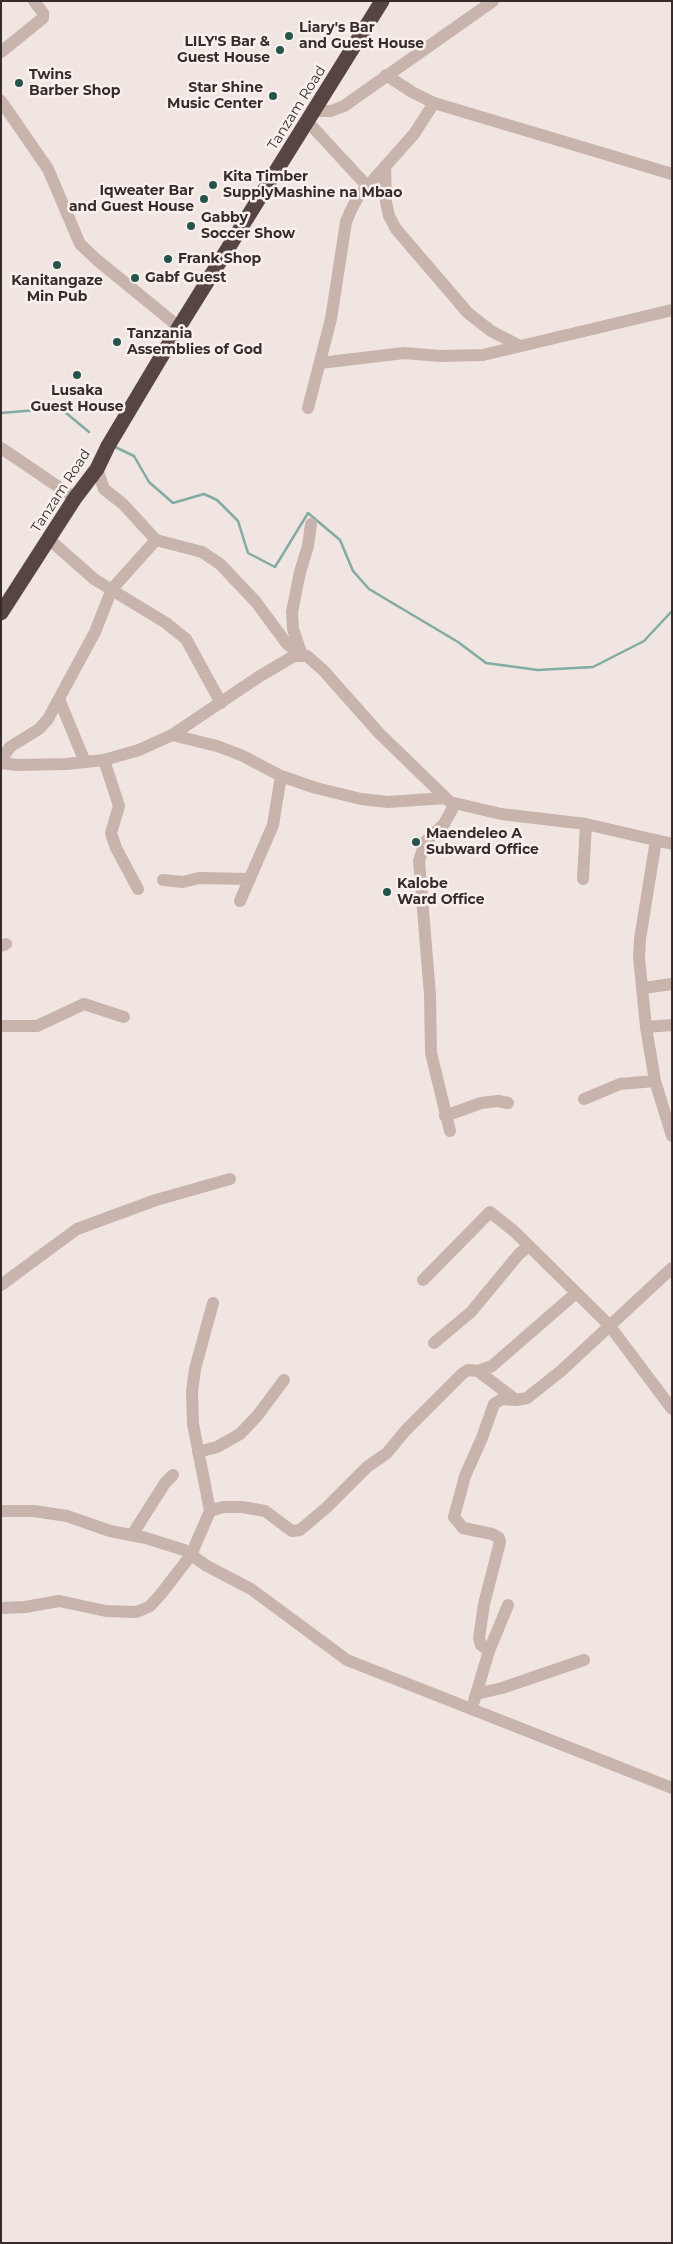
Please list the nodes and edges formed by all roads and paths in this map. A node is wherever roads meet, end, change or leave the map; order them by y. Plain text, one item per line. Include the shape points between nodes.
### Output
1 (34, 1) edge
2 (382, 1) edge
3 (493, 1) edge
4 (1, 52) edge
5 (386, 75) junction
6 (1, 101) edge
7 (434, 103) junction
8 (312, 116) junction
9 (386, 166) junction
10 (672, 174) edge
11 (368, 187) junction
12 (672, 310) edge
13 (179, 327) junction
14 (520, 346) junction
15 (320, 362) junction
16 (308, 408) dead end
17 (1, 448) edge
18 (97, 469) junction
19 (75, 498) junction
20 (311, 524) dead end
21 (50, 540) junction
22 (156, 540) junction
23 (112, 589) junction
24 (1, 613) edge
25 (302, 655) junction
26 (59, 699) junction
27 (221, 703) junction
28 (172, 735) junction
29 (104, 760) junction
30 (1, 761) edge
31 (85, 762) junction
32 (281, 776) junction
33 (450, 801) junction
34 (586, 824) junction
35 (656, 840) junction
36 (672, 844) edge
37 (250, 879) junction
38 (583, 879) dead end
39 (163, 880) dead end
40 (138, 889) dead end
41 (240, 901) dead end
42 (672, 984) edge
43 (643, 988) junction
44 (124, 1017) dead end
45 (672, 1025) edge
46 (1, 1026) edge
47 (646, 1026) junction
48 (655, 1081) junction
49 (584, 1099) dead end
50 (508, 1103) dead end
51 (445, 1116) junction
52 (450, 1131) dead end
53 (672, 1136) edge
54 (230, 1179) dead end
55 (529, 1246) junction
56 (672, 1268) edge
57 (423, 1280) dead end
58 (1, 1285) edge
59 (576, 1293) junction
60 (213, 1303) dead end
61 (609, 1325) junction
62 (434, 1343) dead end
63 (478, 1371) junction
64 (284, 1380) dead end
65 (516, 1400) junction
66 (672, 1409) edge
67 (198, 1452) junction
68 (173, 1475) dead end
69 (1, 1511) edge
70 (210, 1512) junction
71 (132, 1535) junction
72 (191, 1555) junction
73 (508, 1605) dead end
74 (1, 1608) edge
75 (489, 1651) junction
76 (584, 1660) dead end
77 (476, 1694) junction
78 (472, 1711) junction
79 (672, 1788) edge

1 - 4 street via 43,18
2 - 8 highway, Tanzam Road
3 - 5 street
5 - 7 street
5 - 8 street via 344,106
6 - 13 street via 48,169 80,244
7 - 9 street via 414,134
7 - 10 street
8 - 11 street
8 - 13 highway, Tanzam Road
9 - 11 street
9 - 14 street via 386,202 396,229 468,313 491,331
11 - 15 street via 358,197 346,222 331,319
12 - 14 street
13 - 18 highway, Tanzam Road
14 - 15 street via 483,355 404,354
15 - 16 street
17 - 19 street
18 - 19 highway, Tanzam Road
18 - 22 street via 104,490 123,504
19 - 21 highway, Tanzam Road
20 - 25 street via 292,612
21 - 23 street via 94,579
21 - 24 highway, Tanzam Road
22 - 23 street
22 - 25 street via 202,552 220,564 256,602 287,644
23 - 26 street via 96,632
23 - 27 street via 186,639
25 - 27 street via 294,656 260,676
25 - 33 street via 312,659 380,733
26 - 30 street via 48,720 10,748
26 - 31 street
27 - 28 street
28 - 29 street via 139,750
28 - 32 street via 241,755
29 - 31 street
29 - 40 street via 119,806 111,833
30 - 31 street via 41,765
32 - 33 street via 316,788 375,801
32 - 37 street via 273,825
33 - 34 street via 502,814
33 - 51 street via 444,824 425,842 419,861 430,995 431,1053
34 - 35 street
34 - 38 street
35 - 36 street
35 - 43 street via 640,939
37 - 39 street
37 - 41 street
42 - 43 street
43 - 47 street
44 - 46 street via 84,1004 37,1026
45 - 47 street
47 - 48 street
48 - 49 street via 620,1084
48 - 53 street
50 - 51 street via 481,1103
51 - 52 street
54 - 58 street via 186,1190 77,1229
55 - 57 street via 490,1212
55 - 59 street
55 - 62 street via 471,1312
56 - 61 street
59 - 61 street
59 - 63 street via 492,1366
60 - 67 street via 194,1369 192,1424
61 - 65 street via 541,1388 527,1398
61 - 66 street
63 - 65 street
63 - 70 street via 468,1370 462,1374 387,1453 367,1467 300,1530 292,1531 265,1511 253,1508 232,1506
64 - 67 street via 240,1434 217,1447
65 - 75 street via 502,1399 494,1404 465,1476 454,1517 463,1528 499,1538 479,1638 481,1645
67 - 70 street
68 - 71 street
69 - 71 street via 34,1510 67,1516
70 - 72 street
71 - 72 street via 174,1546
72 - 74 street via 150,1606 136,1612 106,1611 59,1601
72 - 78 street via 251,1589 347,1660
73 - 75 street
75 - 77 street
76 - 77 street via 511,1686
77 - 78 street
78 - 79 street

